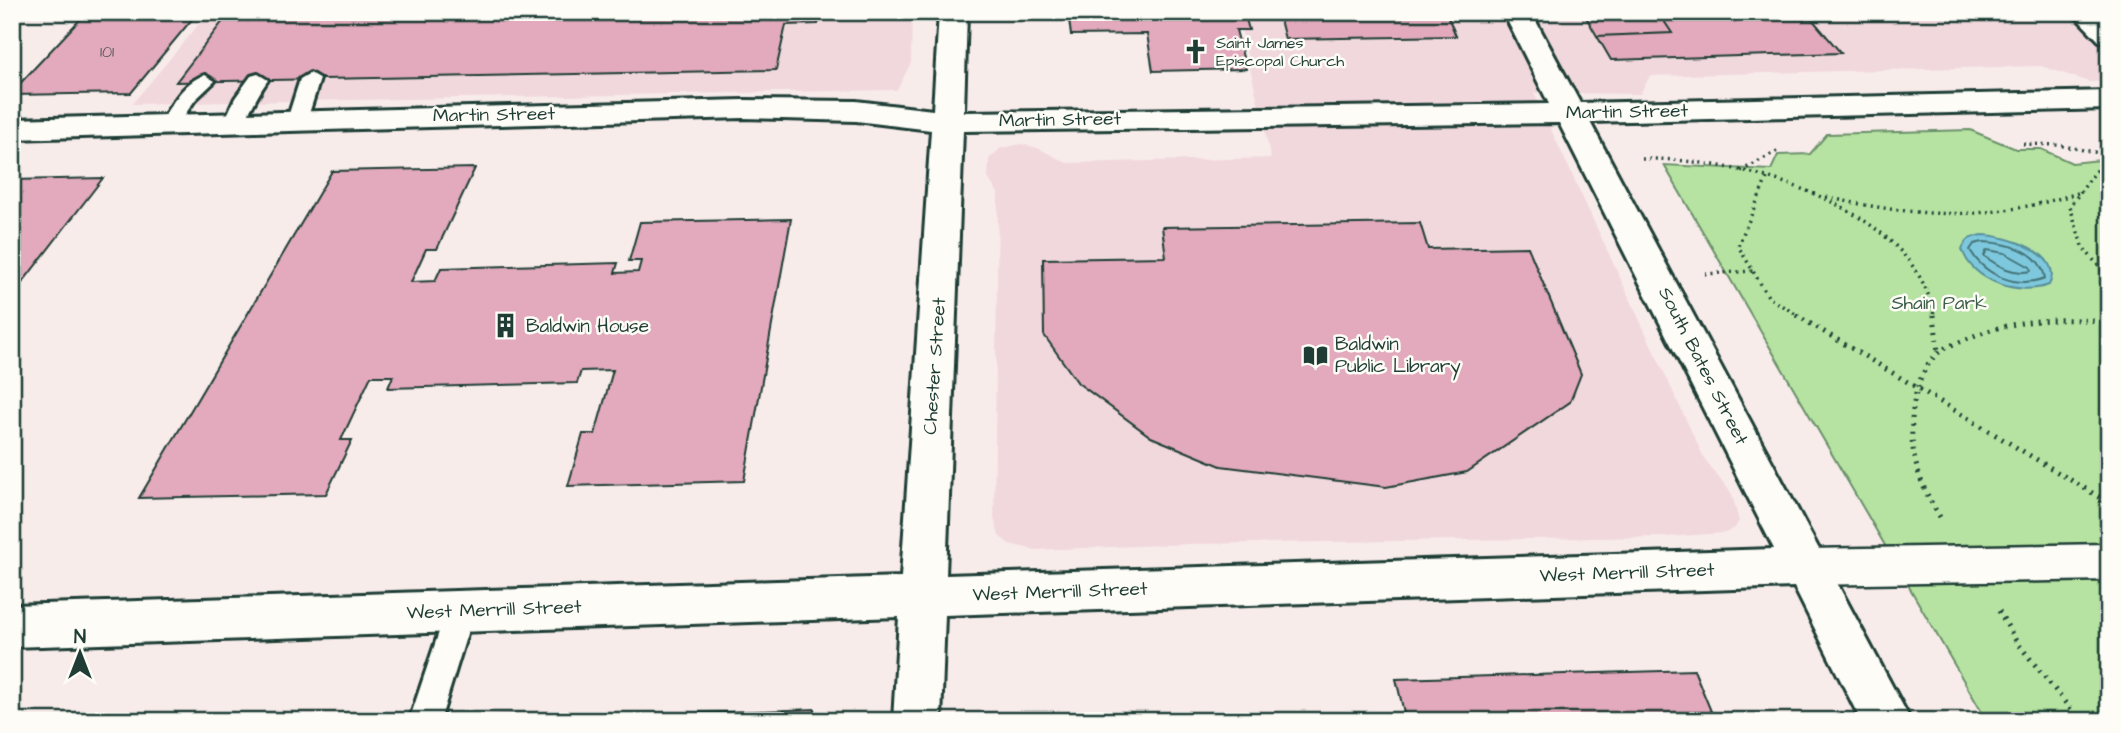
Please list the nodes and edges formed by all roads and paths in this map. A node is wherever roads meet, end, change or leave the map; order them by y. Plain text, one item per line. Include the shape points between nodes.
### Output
1 (953, 12) edge
2 (1517, 12) edge
3 (2085, 12) edge
4 (2109, 35) edge
5 (310, 79) dead end
6 (258, 80) dead end
7 (205, 81) dead end
8 (2109, 100) edge
9 (1571, 113) junction
10 (297, 120) junction
11 (234, 122) junction
12 (948, 122) junction
13 (168, 125) junction
14 (12, 130) edge
15 (1640, 160) dead end
16 (2109, 165) edge
17 (2099, 170) junction
18 (2109, 174) edge
19 (1768, 178) junction
20 (2081, 192) junction
21 (1818, 195) junction
22 (2109, 279) edge
23 (2109, 322) edge
24 (1938, 352) junction
25 (1918, 387) junction
26 (2109, 503) edge
27 (2109, 562) edge
28 (1972, 565) junction
29 (1806, 567) junction
30 (922, 597) junction
31 (460, 611) junction
32 (12, 626) edge
33 (424, 721) edge
34 (918, 721) edge
35 (1886, 721) edge
36 (2080, 721) edge

1 - 12 street, Chester Street
2 - 9 street, South Bates Street
3 - 4 street
5 - 10 lane
6 - 11 lane
7 - 13 lane
8 - 9 street, Martin Street
9 - 12 street, Martin Street
9 - 29 street, South Bates Street
10 - 11 street, Martin Street
10 - 12 street, Martin Street via 743,109 866,111
11 - 13 street, Martin Street
12 - 30 street, Chester Street
13 - 14 street, Martin Street
15 - 19 path via 1706,164
16 - 17 path
17 - 18 path
17 - 20 path
19 - 21 path
19 - 25 path via 1738,246 1769,298
20 - 21 path via 2011,212 1962,217 1882,209
20 - 22 path via 2070,206 2074,232 2085,254
21 - 24 path via 1861,218 1901,250 1917,270 1937,317
23 - 24 path via 2045,319 2005,324
24 - 25 path
25 - 26 path
25 - 28 path via 1913,394 1910,439 1921,489
27 - 28 street, West Merrill Street
28 - 29 street, West Merrill Street
28 - 36 path via 2017,641
29 - 30 street, West Merrill Street
29 - 35 street, South Bates Street
30 - 31 street, West Merrill Street
30 - 34 street, Chester Street
31 - 32 street, West Merrill Street
31 - 33 lane

